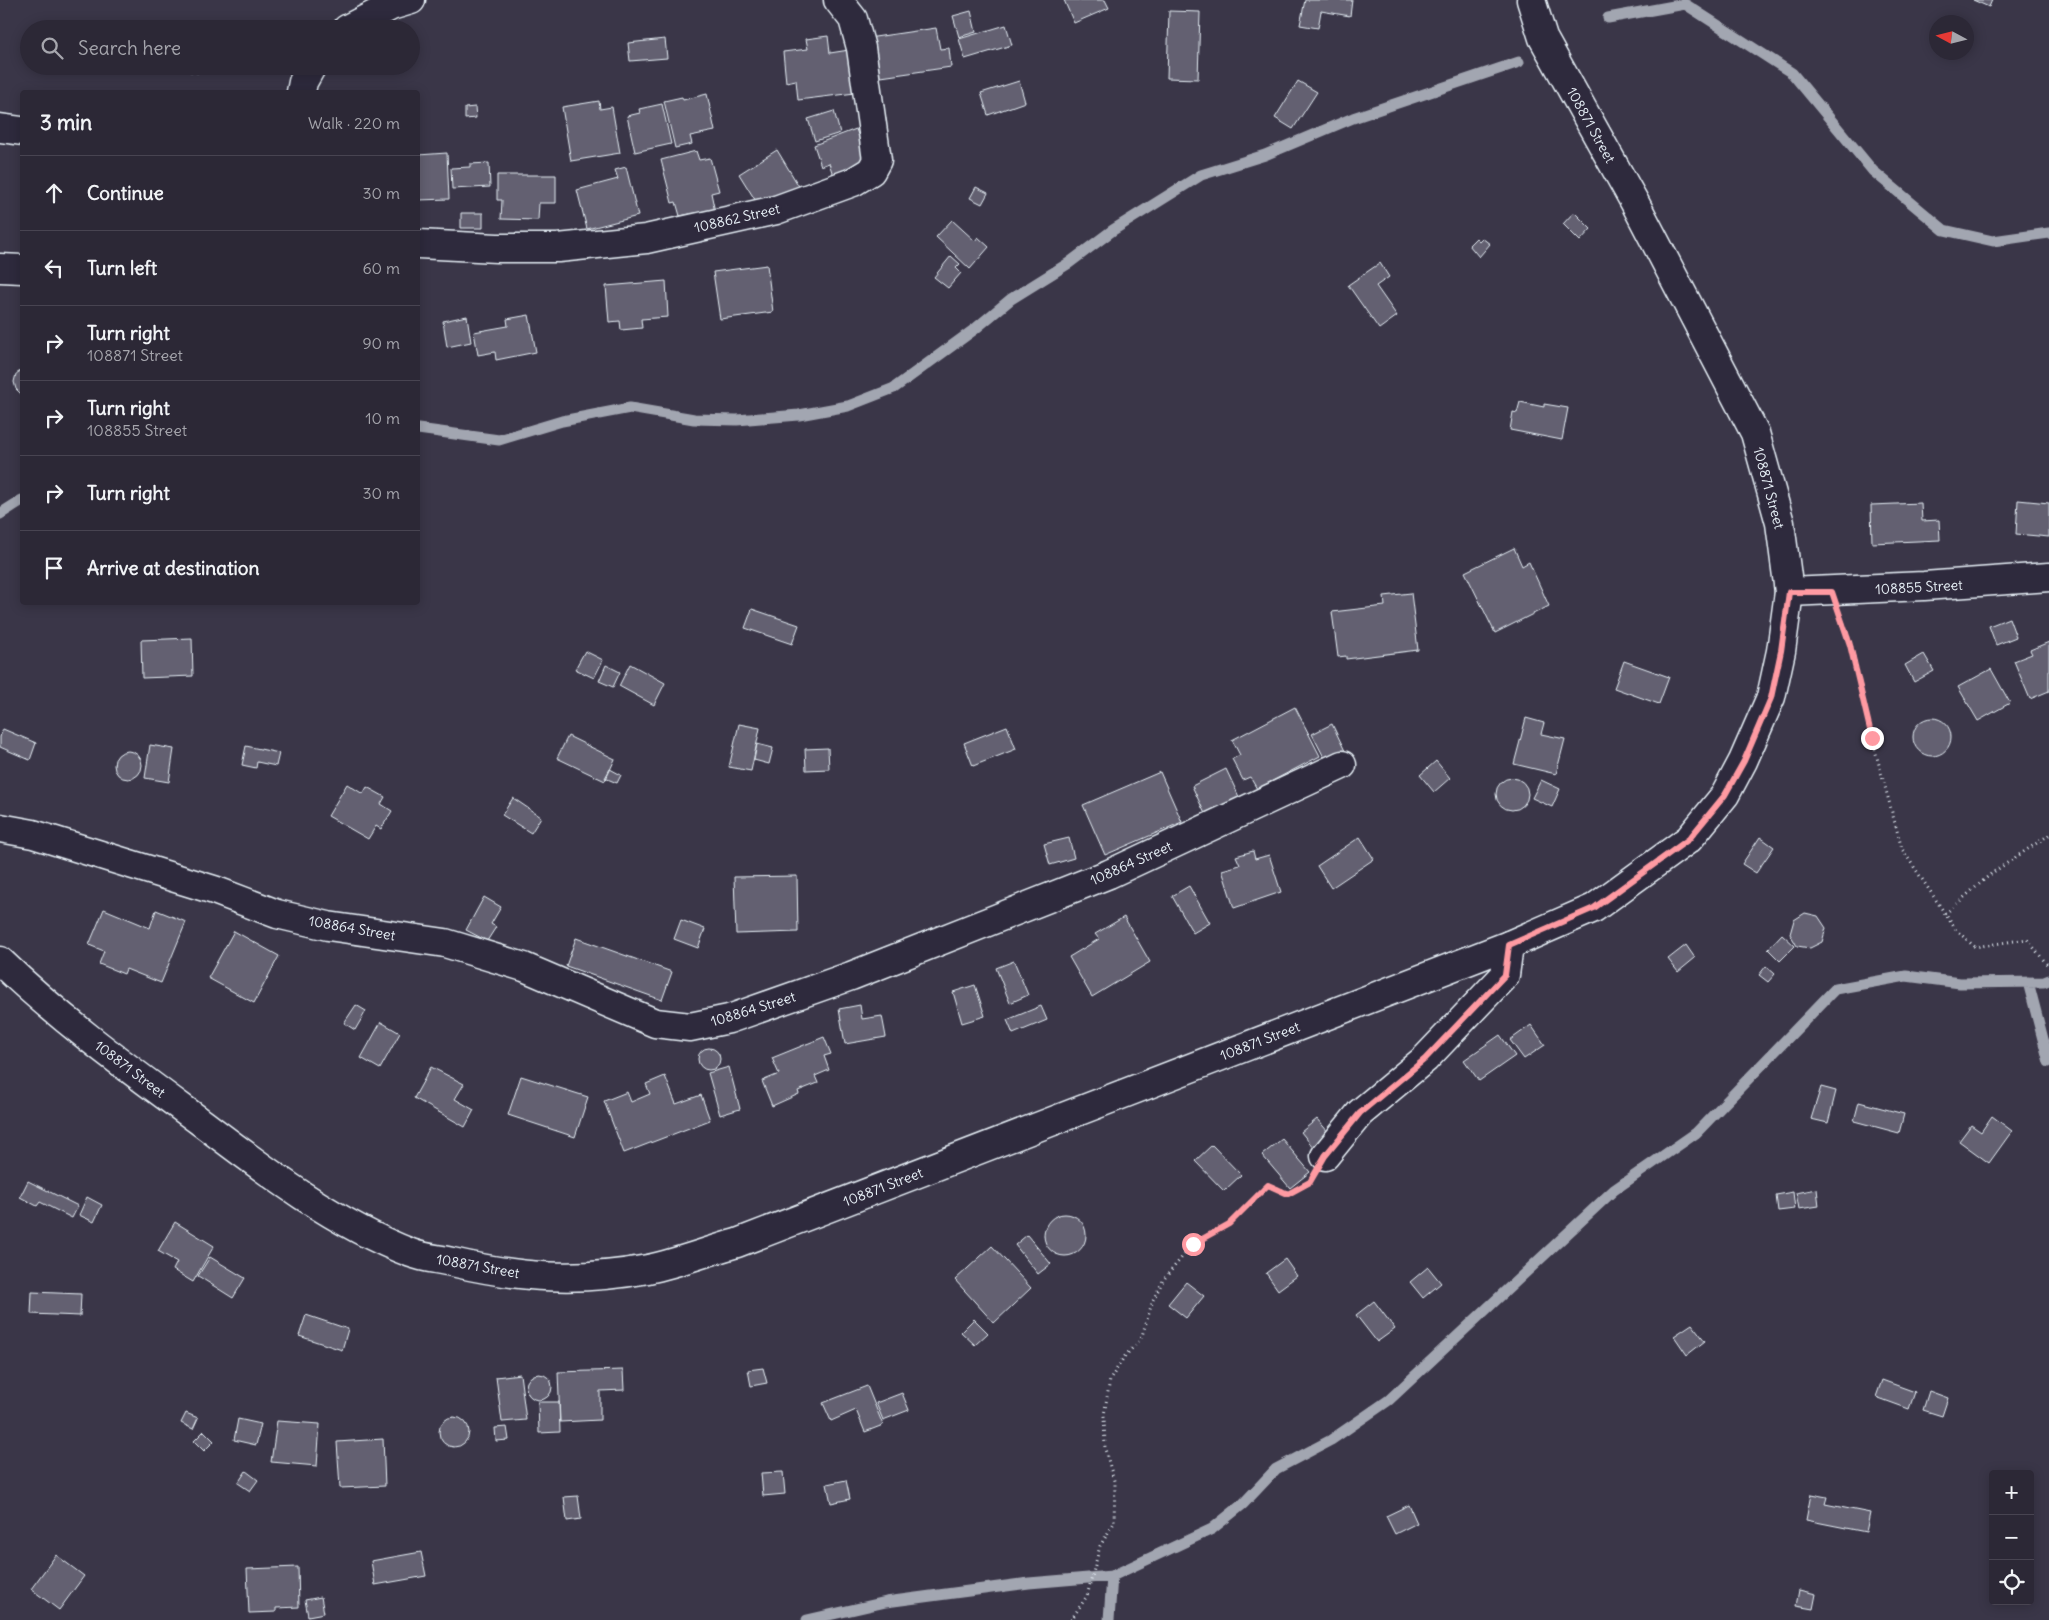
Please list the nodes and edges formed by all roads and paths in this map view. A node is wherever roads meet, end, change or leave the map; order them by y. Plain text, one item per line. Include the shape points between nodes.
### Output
1 (410, 0) edge
2 (838, 0) edge
3 (1531, 0) edge
4 (364, 20) edge
5 (307, 75) edge
6 (301, 90) edge
7 (0, 128) edge
8 (20, 130) edge
9 (420, 244) edge
10 (0, 268) edge
11 (20, 269) edge
12 (2049, 576) edge
13 (1789, 592) junction
14 (1832, 592) junction
15 (1342, 765) dead end
16 (0, 828) edge
17 (2049, 835) edge
18 (1946, 914) junction
19 (1509, 945) junction
20 (0, 961) edge
21 (2049, 967) edge
22 (1325, 1156) joint
23 (1071, 1620) edge

1 - 4 street
2 - 9 street, 108862 Street via 853,19 861,48 877,160 871,171 853,182 776,210 646,238 558,248
3 - 13 street, 108871 Street via 1543,38 1754,434 1780,523
5 - 6 street
7 - 8 street
10 - 11 street
12 - 14 street, 108855 Street
13 - 14 street, 108855 Street
13 - 19 street, 108871 Street via 1771,698 1744,761 1725,795 1689,839 1594,908
14 - 18 path via 1850,645 1902,849
15 - 16 street, 108864 Street via 1109,874 851,976 729,1019 690,1027 655,1023 524,967 445,943 328,926 277,914 214,890 33,834
17 - 18 path via 1992,873
18 - 21 path via 1956,930 1975,947 2027,939
19 - 20 street, 108871 Street via 737,1243 650,1268 556,1278 492,1272 412,1253 356,1227 215,1133 98,1046 35,995
19 - 22 street via 1505,975 1425,1059 1360,1113
22 - 23 path via 1310,1182 1288,1194 1268,1185 1229,1224 1193,1244 1164,1278 1153,1300 1141,1339 1124,1357 1110,1380 1104,1415 1105,1449 1115,1484 1114,1524 1100,1546 1087,1596

